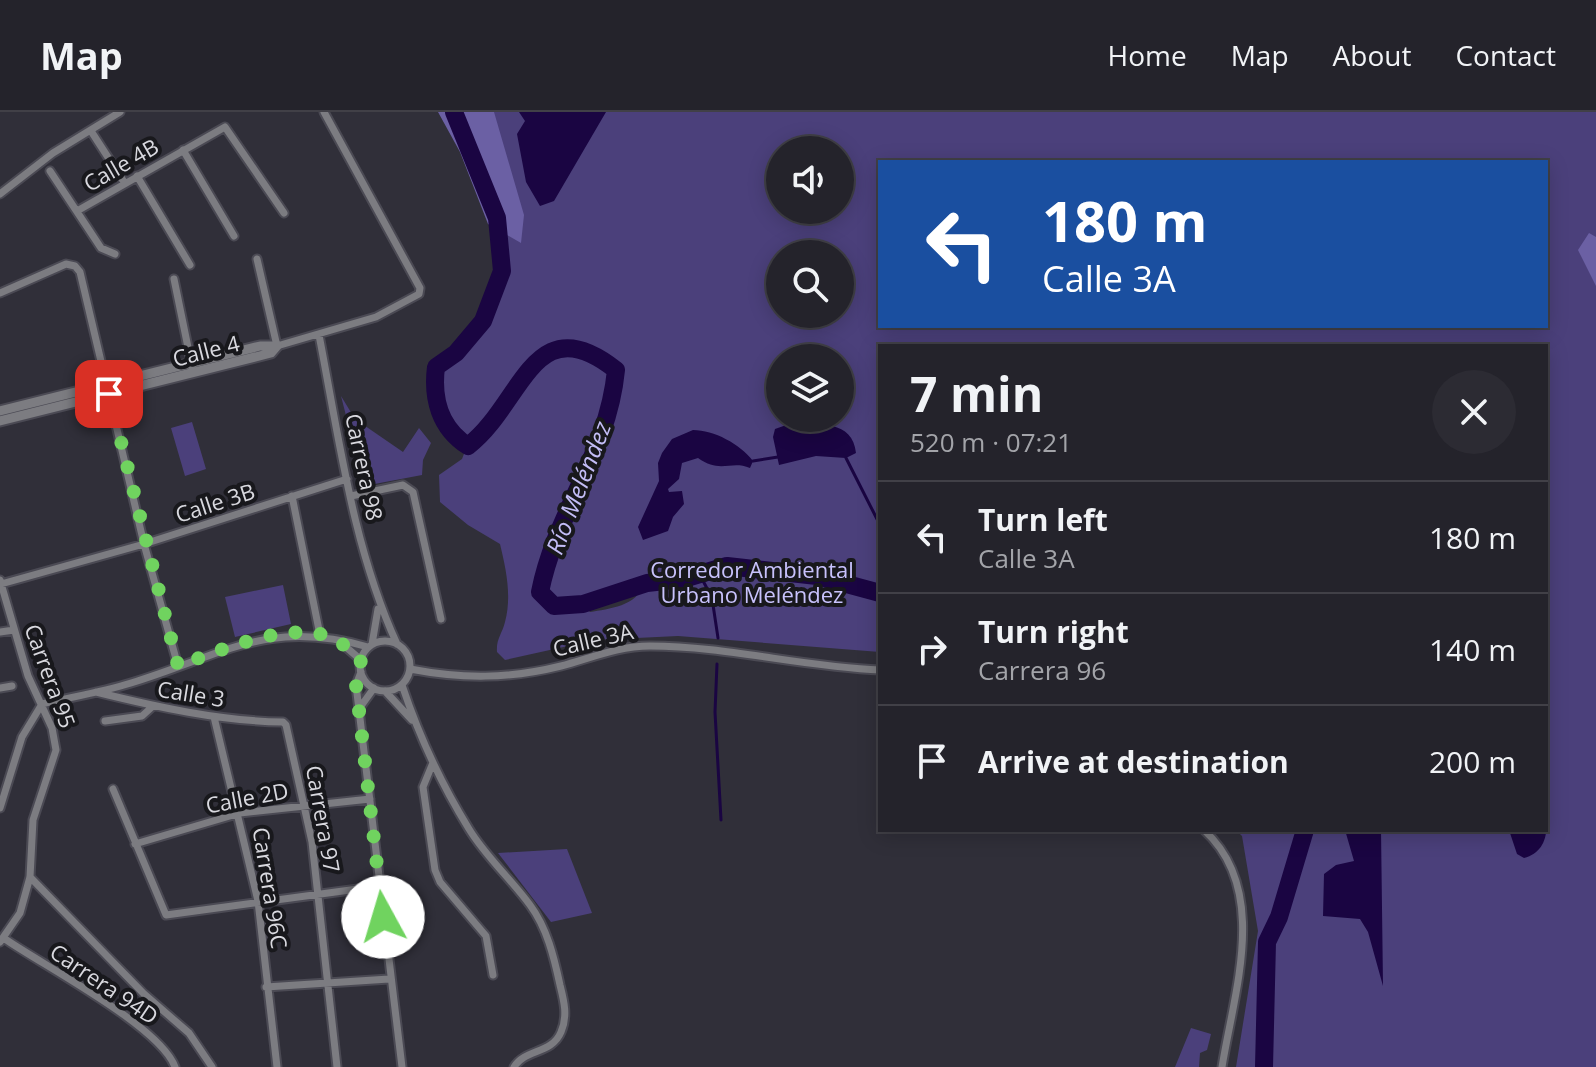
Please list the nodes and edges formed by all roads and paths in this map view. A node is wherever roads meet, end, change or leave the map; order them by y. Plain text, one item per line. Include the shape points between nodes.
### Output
1 (120, 112) edge
2 (324, 112) edge
3 (91, 131) junction
4 (183, 150) junction
5 (50, 171) dead end
6 (137, 176) junction
7 (124, 182) junction
8 (0, 194) edge
9 (77, 211) junction
10 (284, 213) dead end
11 (234, 236) dead end
12 (115, 254) dead end
13 (257, 259) dead end
14 (190, 265) dead end
15 (174, 279) dead end
16 (0, 293) edge
17 (319, 335) junction
18 (277, 346) junction
19 (192, 368) junction
20 (108, 389) junction
21 (0, 411) edge
22 (0, 421) edge
23 (347, 479) junction
24 (292, 496) junction
25 (351, 496) junction
26 (144, 544) junction
27 (1, 582) edge
28 (379, 607) junction
29 (441, 619) dead end
30 (14, 630) junction
31 (0, 632) edge
32 (320, 635) junction
33 (339, 641) junction
34 (397, 644) junction
35 (370, 646) junction
36 (361, 660) junction
37 (178, 666) junction
38 (410, 669) junction
39 (878, 670) edge
40 (361, 672) junction
41 (402, 685) junction
42 (12, 686) dead end
43 (0, 688) edge
44 (374, 688) junction
45 (385, 691) junction
46 (96, 692) junction
47 (42, 704) junction
48 (153, 706) junction
49 (361, 706) junction
50 (214, 717) junction
51 (412, 720) junction
52 (105, 721) dead end
53 (283, 722) joint
54 (432, 765) junction
55 (113, 789) dead end
56 (370, 799) junction
57 (306, 805) junction
58 (0, 808) edge
59 (240, 813) junction
60 (1206, 832) edge
61 (135, 844) junction
62 (30, 877) junction
63 (380, 886) junction
64 (318, 894) junction
65 (258, 901) junction
66 (3, 941) edge
67 (493, 975) dead end
68 (389, 979) junction
69 (329, 985) junction
70 (266, 987) junction
71 (175, 1067) edge
72 (212, 1067) edge
73 (277, 1067) edge
74 (337, 1067) edge
75 (402, 1067) edge
76 (514, 1067) edge
77 (1222, 1067) edge

1 - 3 street, Calle 4B
2 - 17 street, Calle 4 via 420,288 419,294 376,317
3 - 7 street
3 - 8 street, Calle 4B
4 - 6 street, Calle 4B
4 - 10 street, Calle 4B via 225,127
4 - 11 street
5 - 9 street, Calle 4B
6 - 7 street, Calle 4B
6 - 14 street
7 - 9 street, Calle 4B
9 - 12 street via 101,248
13 - 18 street
15 - 19 street
16 - 20 street via 66,264 75,266
17 - 18 street, Calle 4
17 - 23 street, Carrera 98
18 - 19 street, Calle 4 via 268,344
19 - 20 street, Calle 4
20 - 21 street, Calle 4
20 - 22 street, Calle 4
20 - 26 street
23 - 24 street, Calle 3B
23 - 25 street, Carrera 98
24 - 26 street, Calle 3B
24 - 32 street
25 - 28 street, Carrera 98
25 - 29 street via 403,485 413,492
26 - 27 street, Calle 3B
26 - 37 street
27 - 30 street, Carrera 95
28 - 34 street, Carrera 98
28 - 35 street, Carrera 98
30 - 31 street
30 - 47 street, Carrera 95
32 - 33 street
32 - 37 street via 273,636
33 - 35 street
33 - 36 street
34 - 35 street via 383,641
34 - 38 street via 407,654
35 - 36 street
36 - 40 street
37 - 46 street
38 - 39 street, Calle 3A via 494,678 648,646
38 - 41 street
40 - 44 street
40 - 49 street via 356,685
41 - 45 street
41 - 51 street
42 - 43 street
44 - 45 street
44 - 49 street
45 - 51 street
46 - 47 street
46 - 48 street, Calle 3
47 - 58 street via 22,737
47 - 62 street, Carrera 95 via 56,750 33,820
48 - 50 street, Calle 3
48 - 52 street via 142,716
49 - 56 street
50 - 53 street, Calle 3
50 - 59 street, Carrera 96C via 228,784
51 - 54 street
53 - 57 street, Carrera 97
54 - 67 street via 423,787 435,870 486,936
54 - 76 street via 484,851 532,907 545,932 566,1012 558,1040 519,1059
55 - 61 street
56 - 57 street, Calle 2D
56 - 63 street
57 - 59 street, Calle 2D
57 - 64 street, Carrera 97
59 - 61 street, Calle 2D
59 - 65 street, Carrera 96C
60 - 77 street via 1226,855 1241,906 1242,944
61 - 65 street via 166,915
62 - 66 street, Carrera 95 via 20,913
62 - 72 street via 189,1033
63 - 64 street
63 - 68 street
64 - 65 street
64 - 69 street, Carrera 97
65 - 70 street, Carrera 96C
66 - 71 street, Carrera 94D via 130,1020
68 - 69 street
68 - 75 street
69 - 70 street
69 - 74 street, Carrera 97
70 - 73 street, Carrera 96C

